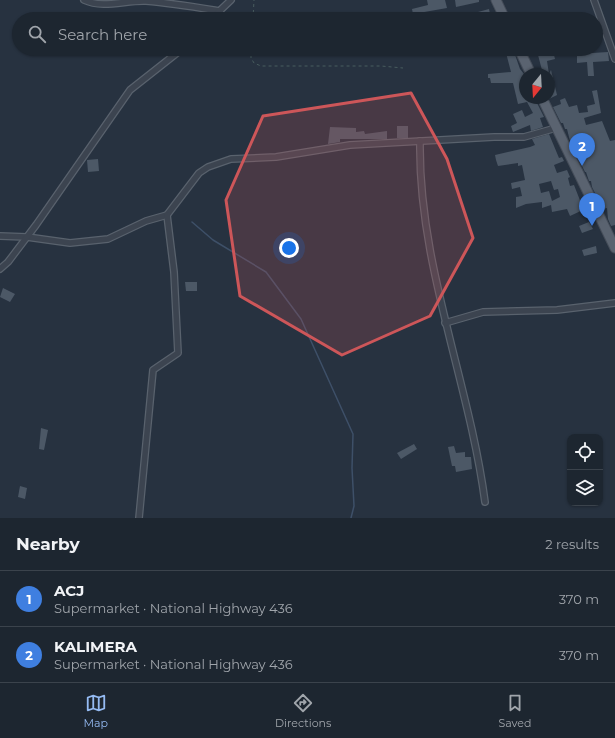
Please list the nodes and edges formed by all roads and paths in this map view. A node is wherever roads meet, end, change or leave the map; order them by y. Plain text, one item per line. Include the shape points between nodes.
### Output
1 (84, 0) edge
2 (231, 0) edge
3 (254, 0) edge
4 (496, 0) edge
5 (594, 0) edge
6 (220, 11) joint
7 (253, 12) edge
8 (502, 12) edge
9 (598, 12) edge
10 (603, 27) edge
11 (173, 56) edge
12 (251, 56) edge
13 (522, 56) edge
14 (614, 59) edge
15 (403, 68) dead end
16 (528, 68) edge
17 (545, 104) edge
18 (556, 128) junction
19 (420, 141) junction
20 (167, 215) junction
21 (0, 236) edge
22 (26, 237) junction
23 (615, 248) edge
24 (0, 269) edge
25 (615, 303) edge
26 (445, 323) junction
27 (485, 502) dead end
28 (139, 518) edge

1 - 6 street via 114,4 143,1 173,3
2 - 6 street
3 - 7 path
4 - 8 main road
5 - 9 street
10 - 14 street
11 - 22 street via 130,90
12 - 15 path via 254,64 260,66
13 - 16 main road
17 - 18 main road
18 - 19 street via 524,137
18 - 23 main road
19 - 20 street via 350,145 276,157 231,159 199,173
19 - 26 street via 428,229
20 - 22 street via 108,239 70,243
20 - 28 street via 174,272 178,353 153,370
21 - 22 street
22 - 24 street
25 - 26 street via 556,310 482,312
26 - 27 street via 480,465

